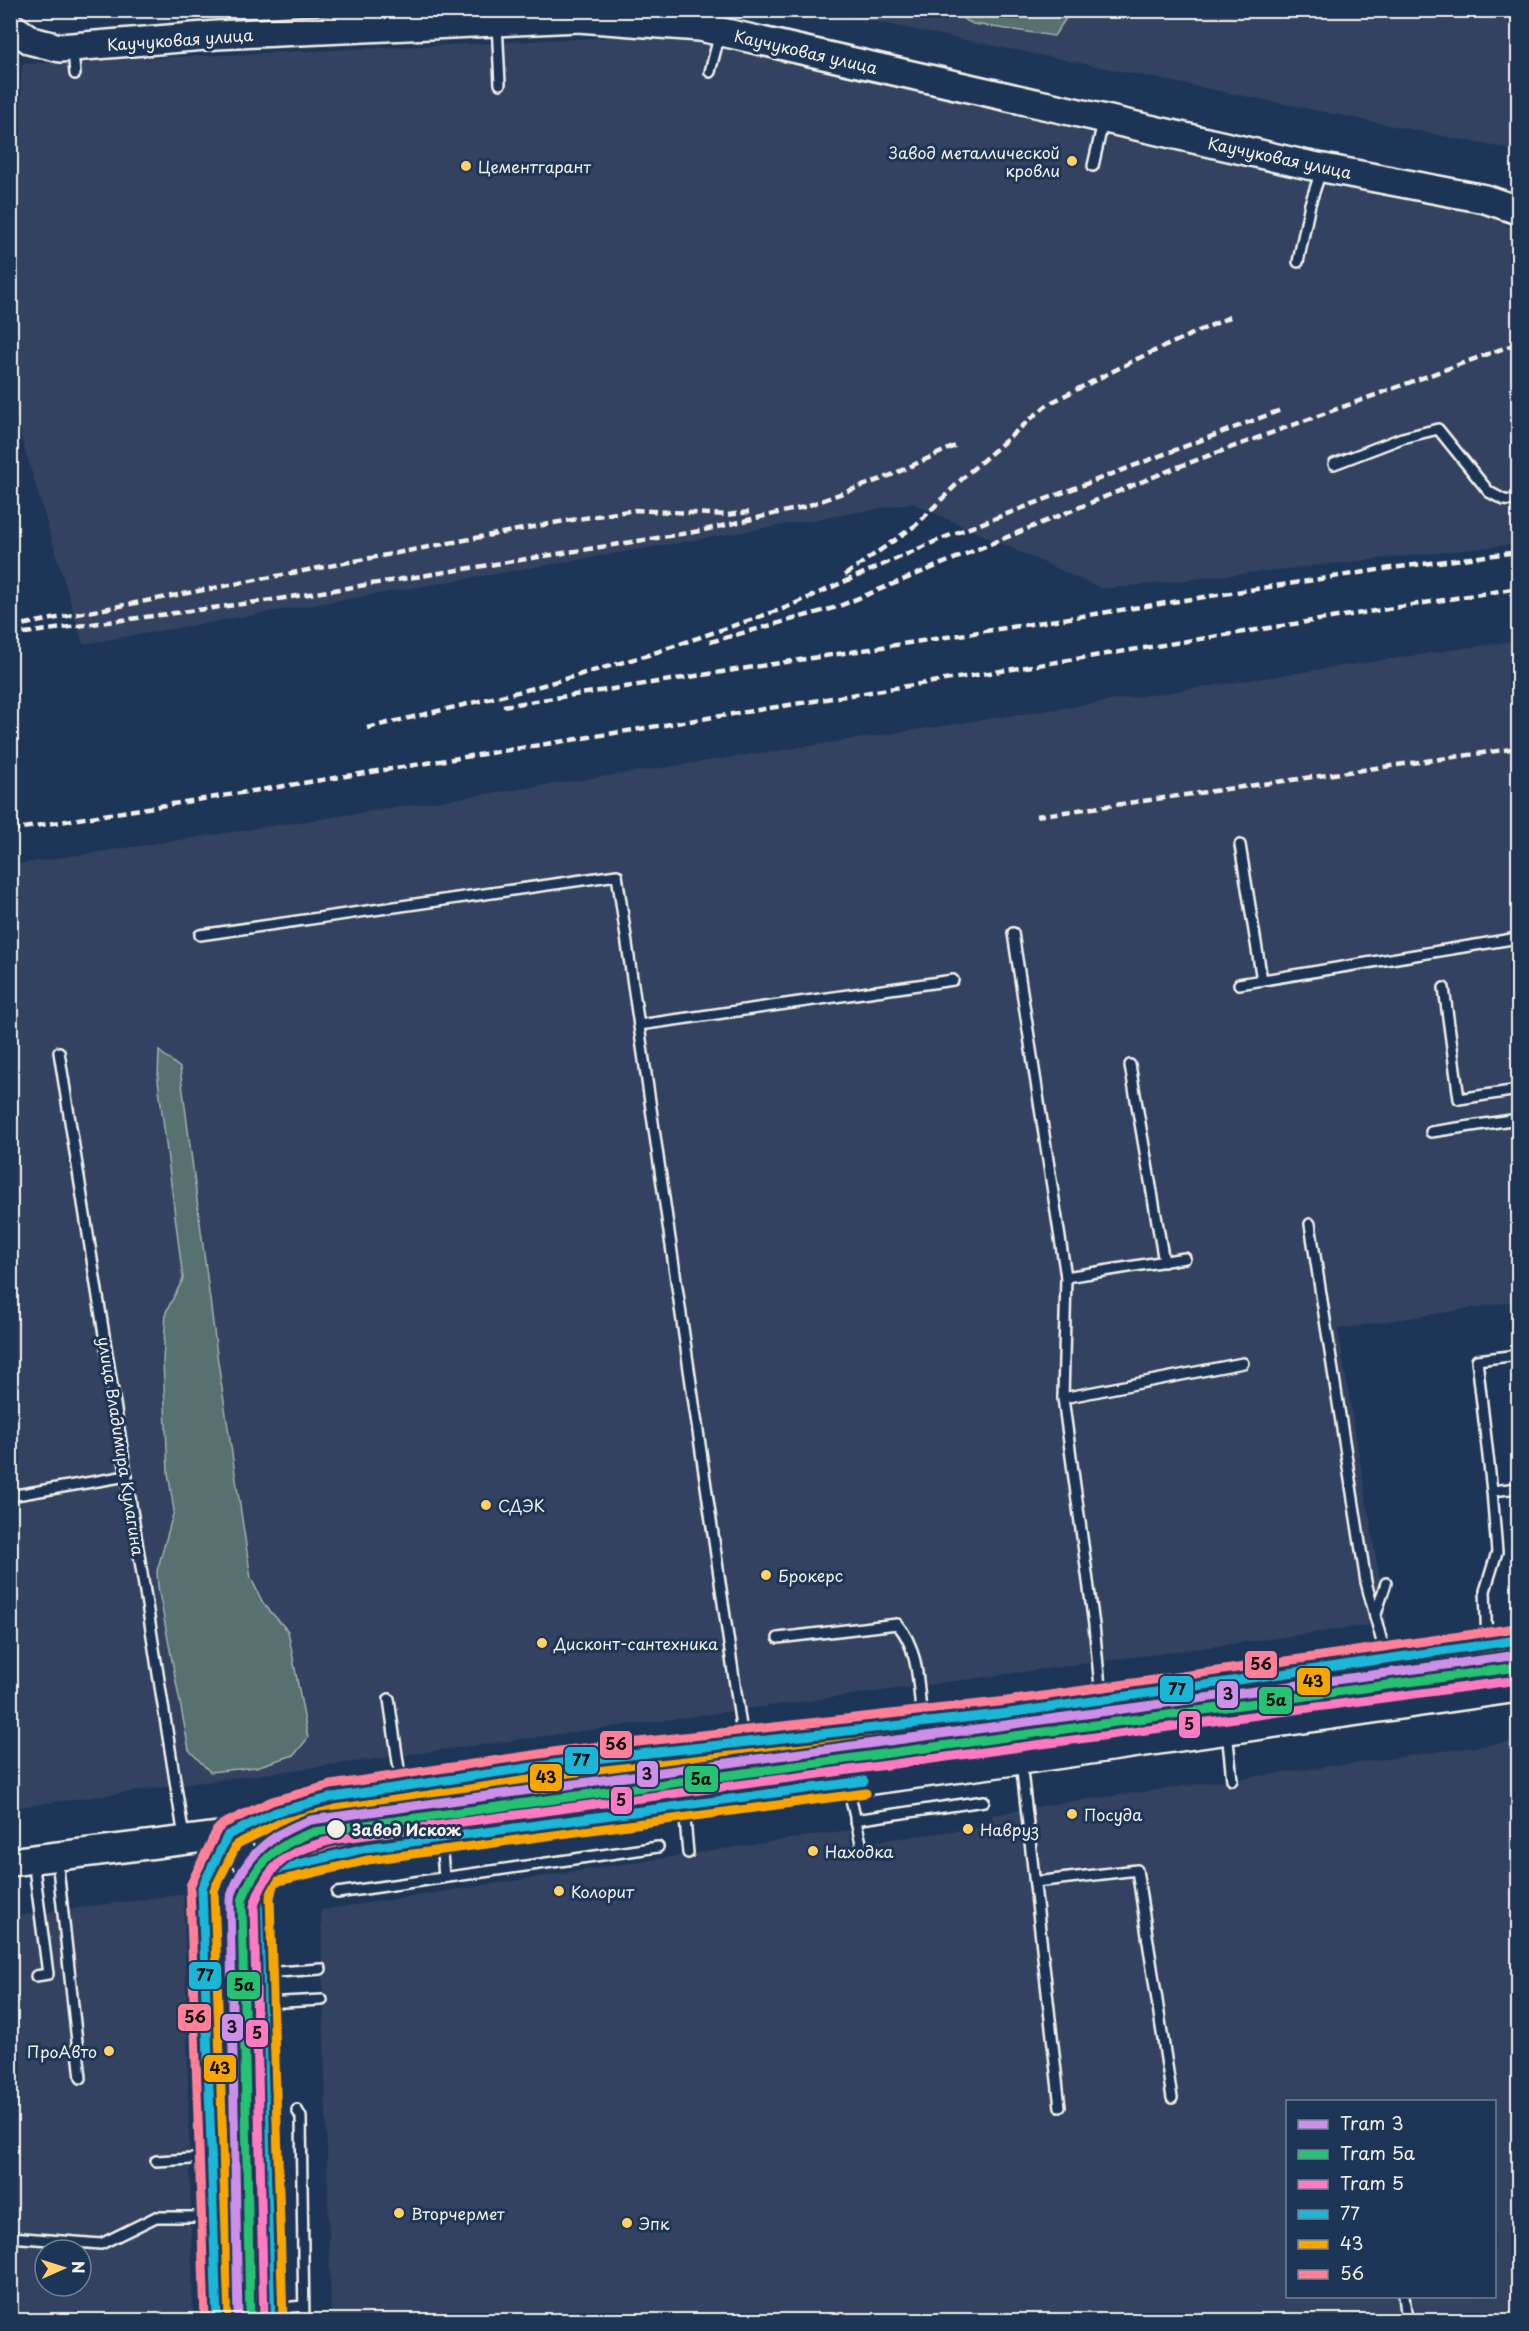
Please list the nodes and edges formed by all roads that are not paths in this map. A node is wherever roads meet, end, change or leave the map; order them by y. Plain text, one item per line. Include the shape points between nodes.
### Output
1 (496, 22) junction
2 (11, 29) edge
3 (720, 32) junction
4 (73, 47) junction
5 (710, 72) dead end
6 (75, 74) dead end
7 (500, 84) dead end
8 (1104, 118) junction
9 (1093, 166) dead end
10 (1323, 167) junction
11 (1518, 210) edge
12 (1298, 262) dead end
13 (1334, 464) dead end
14 (1518, 501) edge
15 (1240, 844) dead end
16 (1013, 933) dead end
17 (200, 935) dead end
18 (1518, 938) edge
19 (953, 980) dead end
20 (1262, 980) junction
21 (1239, 984) dead end
22 (1444, 988) dead end
23 (639, 1025) junction
24 (59, 1052) dead end
25 (1130, 1065) dead end
26 (1518, 1090) edge
27 (1518, 1119) edge
28 (1431, 1132) dead end
29 (1310, 1224) dead end
30 (1185, 1258) dead end
31 (1164, 1262) junction
32 (1066, 1277) junction
33 (1518, 1355) edge
34 (1243, 1363) dead end
35 (1064, 1398) junction
36 (127, 1476) junction
37 (1518, 1488) edge
38 (1492, 1491) junction
39 (10, 1496) edge
40 (1386, 1582) dead end
41 (1375, 1617) junction
42 (778, 1638) dead end
43 (1518, 1641) edge
44 (1487, 1645) junction
45 (1386, 1659) junction
46 (1518, 1688) edge
47 (389, 1699) dead end
48 (1101, 1700) junction
49 (923, 1722) junction
50 (1227, 1730) junction
51 (744, 1742) junction
52 (1021, 1760) junction
53 (1232, 1780) dead end
54 (847, 1783) junction
55 (401, 1787) junction
56 (984, 1802) dead end
57 (684, 1805) junction
58 (855, 1820) junction
59 (228, 1835) junction
60 (441, 1838) junction
61 (184, 1840) junction
62 (861, 1843) dead end
63 (658, 1847) dead end
64 (688, 1853) dead end
65 (34, 1859) edge
66 (265, 1872) junction
67 (444, 1877) junction
68 (1035, 1882) junction
69 (337, 1893) dead end
70 (321, 1969) dead end
71 (260, 1974) junction
72 (36, 1976) dead end
73 (322, 2000) dead end
74 (261, 2003) junction
75 (81, 2078) dead end
76 (1172, 2098) dead end
77 (1059, 2108) dead end
78 (297, 2110) dead end
79 (212, 2158) junction
80 (156, 2161) dead end
81 (213, 2217) junction
82 (10, 2237) edge
83 (1404, 2298) edge
84 (303, 2306) junction
85 (271, 2315) edge
86 (217, 2320) edge
87 (304, 2320) edge
88 (1407, 2320) edge

1 - 3 main road, Каучуковая улица via 578,18 700,27
1 - 4 main road, Каучуковая улица via 217,35
1 - 7 lane
2 - 4 main road, Каучуковая улица via 32,41
3 - 5 lane
3 - 8 main road, Каучуковая улица
4 - 6 lane
8 - 9 lane
8 - 10 main road, Каучуковая улица
10 - 11 main road, Каучуковая улица via 1485,199
10 - 12 lane via 1310,204
13 - 14 lane via 1438,429 1489,492 1504,500
15 - 20 lane
16 - 32 lane
17 - 23 lane via 617,875
18 - 20 lane
19 - 23 lane
20 - 21 lane
22 - 26 lane via 1459,1099
23 - 51 lane
24 - 36 lane, улица Владимира Кулагина
25 - 31 lane
27 - 28 lane
29 - 41 lane via 1366,1582
30 - 31 lane
31 - 32 lane
32 - 35 lane
33 - 38 lane via 1477,1360
34 - 35 lane
35 - 48 lane
36 - 39 lane
36 - 61 lane, улица Владимира Кулагина
37 - 38 lane
38 - 44 lane via 1497,1552 1485,1591
40 - 41 lane
41 - 45 lane
42 - 49 lane via 897,1624 907,1634 913,1649
43 - 44 main road
44 - 45 main road
45 - 48 main road
46 - 50 main road
47 - 55 lane
48 - 49 main road
49 - 51 main road
50 - 52 main road
50 - 53 lane
51 - 55 main road via 567,1762
52 - 54 main road
52 - 68 lane
54 - 57 main road
54 - 58 lane
55 - 59 main road via 333,1797 276,1812
56 - 58 lane
57 - 60 main road
57 - 64 lane
58 - 62 lane
59 - 61 main road
59 - 66 main road via 246,1860
59 - 79 main road via 202,1887
60 - 66 main road via 366,1848
60 - 67 lane
61 - 65 main road
63 - 67 lane
65 - 72 lane via 48,1974
65 - 75 lane
66 - 71 main road via 258,1895
67 - 69 lane
68 - 76 lane via 1137,1870
68 - 77 lane
70 - 71 lane
71 - 74 main road
73 - 74 lane
74 - 85 main road
78 - 84 lane via 301,2117
79 - 80 lane
79 - 81 main road
81 - 82 lane via 156,2217 101,2244
81 - 86 main road
83 - 88 lane
84 - 85 lane
84 - 87 lane

